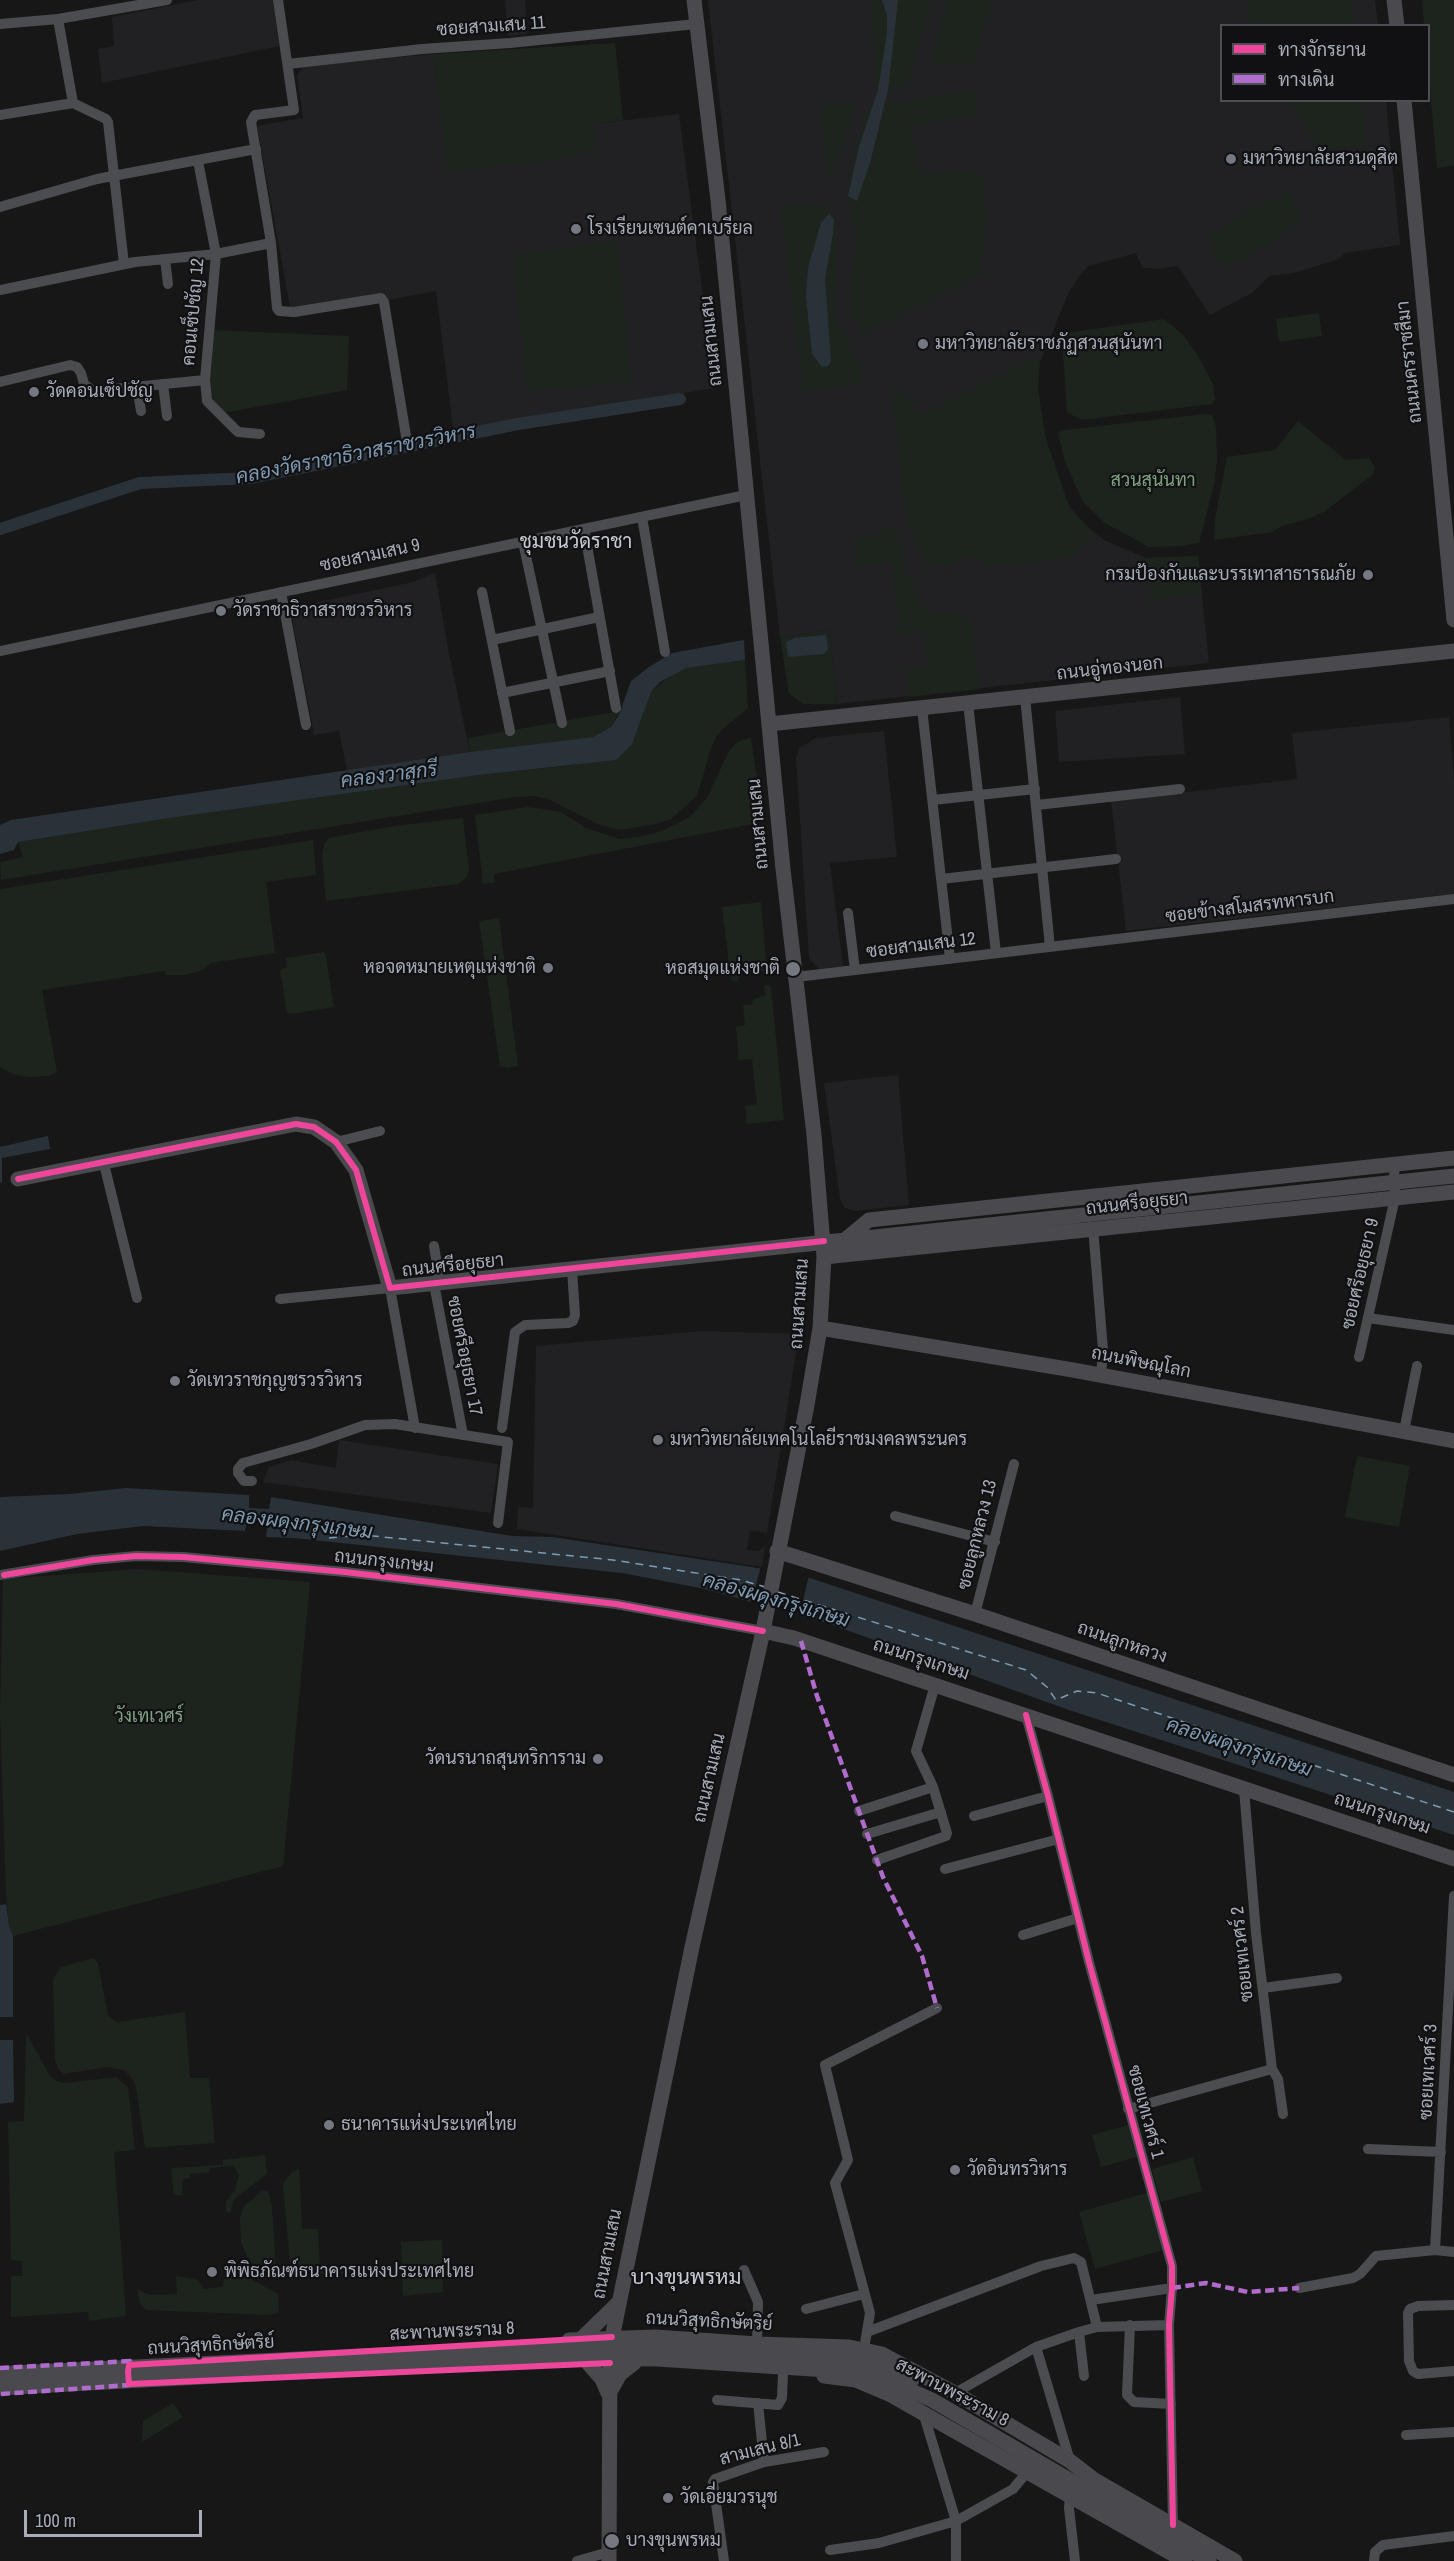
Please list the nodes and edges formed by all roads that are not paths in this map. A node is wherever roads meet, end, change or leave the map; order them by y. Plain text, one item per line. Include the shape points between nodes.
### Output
1 (167, 0) edge
2 (278, 0) edge
3 (694, 0) edge
4 (1394, 0) edge
5 (57, 19) junction
6 (0, 24) edge
7 (696, 24) junction
8 (1397, 24) edge
9 (288, 64) junction
10 (1404, 102) edge
11 (73, 103) junction
12 (0, 115) edge
13 (256, 149) junction
14 (198, 161) junction
15 (115, 176) junction
16 (0, 207) edge
17 (271, 243) junction
18 (216, 254) junction
19 (165, 259) junction
20 (124, 264) junction
21 (168, 284) dead end
22 (0, 290) edge
23 (204, 380) junction
24 (0, 382) edge
25 (163, 384) junction
26 (136, 387) junction
27 (141, 411) dead end
28 (167, 417) dead end
29 (260, 434) dead end
30 (407, 442) dead end
31 (746, 495) junction
32 (642, 517) junction
33 (585, 529) junction
34 (523, 542) junction
35 (281, 592) junction
36 (482, 592) dead end
37 (599, 617) junction
38 (1454, 620) edge
39 (543, 629) junction
40 (492, 640) junction
41 (0, 651) edge
42 (1454, 651) edge
43 (665, 652) dead end
44 (610, 671) junction
45 (553, 682) junction
46 (502, 693) junction
47 (1025, 697) junction
48 (968, 703) junction
49 (616, 708) dead end
50 (922, 708) junction
51 (562, 723) dead end
52 (770, 724) junction
53 (306, 725) dead end
54 (510, 731) dead end
55 (1035, 789) junction
56 (1180, 789) dead end
57 (978, 795) junction
58 (933, 800) junction
59 (1037, 805) junction
60 (1116, 858) dead end
61 (1043, 867) junction
62 (987, 874) junction
63 (941, 879) junction
64 (1454, 899) edge
65 (848, 913) dead end
66 (1050, 947) junction
67 (996, 953) junction
68 (950, 959) junction
69 (855, 970) junction
70 (796, 977) junction
71 (380, 1131) dead end
72 (336, 1142) junction
73 (1454, 1158) edge
74 (103, 1160) junction
75 (1394, 1165) junction
76 (1454, 1176) edge
77 (18, 1179) dead end
78 (1396, 1182) junction
79 (1220, 1183) junction
80 (1454, 1192) edge
81 (1119, 1194) junction
82 (1395, 1198) junction
83 (1058, 1201) junction
84 (1211, 1207) junction
85 (1121, 1212) junction
86 (1061, 1218) junction
87 (1036, 1227) junction
88 (1094, 1227) junction
89 (960, 1235) junction
90 (846, 1239) junction
91 (434, 1246) dead end
92 (824, 1249) junction
93 (572, 1269) junction
94 (437, 1283) junction
95 (390, 1288) junction
96 (137, 1298) dead end
97 (280, 1299) dead end
98 (1368, 1318) junction
99 (820, 1328) junction
100 (1454, 1330) edge
101 (1359, 1357) dead end
102 (1417, 1366) dead end
103 (1101, 1376) junction
104 (415, 1428) junction
105 (502, 1428) dead end
106 (1404, 1431) junction
107 (463, 1435) junction
108 (1454, 1441) edge
109 (1014, 1464) dead end
110 (252, 1481) dead end
111 (895, 1516) dead end
112 (498, 1523) dead end
113 (995, 1542) junction
114 (776, 1557) junction
115 (2, 1575) edge
116 (975, 1614) junction
117 (764, 1624) junction
118 (935, 1685) junction
119 (1026, 1715) junction
120 (1454, 1775) edge
121 (933, 1787) junction
122 (1244, 1789) junction
123 (1048, 1797) junction
124 (859, 1811) dead end
125 (941, 1812) junction
126 (974, 1816) dead end
127 (867, 1834) dead end
128 (1059, 1839) junction
129 (1454, 1859) edge
130 (877, 1860) dead end
131 (945, 1869) dead end
132 (1454, 1896) edge
133 (1078, 1918) junction
134 (1023, 1935) dead end
135 (1337, 1978) dead end
136 (1452, 1981) edge
137 (1263, 1988) junction
138 (937, 2008) dead end
139 (1272, 2069) junction
140 (1128, 2109) junction
141 (1283, 2114) dead end
142 (1368, 2149) dead end
143 (1441, 2152) junction
144 (1435, 2250) junction
145 (1454, 2252) edge
146 (744, 2270) dead end
147 (1173, 2288) junction
148 (1299, 2288) dead end
149 (864, 2294) junction
150 (1091, 2300) junction
151 (619, 2302) junction
152 (1454, 2305) edge
153 (806, 2309) dead end
154 (1130, 2325) junction
155 (1169, 2325) junction
156 (1097, 2327) junction
157 (867, 2332) junction
158 (1079, 2332) junction
159 (612, 2337) junction
160 (649, 2337) junction
161 (581, 2339) junction
162 (758, 2344) junction
163 (1036, 2347) junction
164 (864, 2349) junction
165 (231, 2360) junction
166 (588, 2363) junction
167 (609, 2363) junction
168 (639, 2363) junction
169 (129, 2365) junction
170 (0, 2368) edge
171 (1454, 2371) edge
172 (0, 2373) edge
173 (783, 2373) junction
174 (1084, 2376) dead end
175 (232, 2379) junction
176 (129, 2384) junction
177 (0, 2391) edge
178 (955, 2393) junction
179 (609, 2396) junction
180 (717, 2400) dead end
181 (758, 2403) junction
182 (1171, 2404) junction
183 (923, 2412) junction
184 (1454, 2432) edge
185 (1406, 2435) dead end
186 (825, 2452) dead end
187 (764, 2462) junction
188 (1070, 2462) junction
189 (1028, 2471) junction
190 (1093, 2479) junction
191 (1070, 2494) junction
192 (956, 2521) junction
193 (1173, 2525) junction
194 (1454, 2536) edge
195 (830, 2550) dead end
196 (609, 2557) edge
197 (577, 2561) edge
198 (724, 2561) edge
199 (956, 2561) edge
200 (1075, 2561) edge
201 (1185, 2561) edge
202 (1209, 2561) edge
203 (1235, 2561) edge
204 (1374, 2561) edge

1 - 5 street
2 - 9 street
3 - 7 main road, ถนนสามเสน
4 - 8 main road
5 - 6 street
5 - 11 street
7 - 9 street, ซอยสามเสน 11
7 - 31 main road, ถนนสามเสน
9 - 13 street via 294,110 253,116
10 - 38 main road, ถนนนครราชสีมา
11 - 12 street
11 - 15 street via 107,121
13 - 14 street
13 - 17 street
14 - 15 street
14 - 18 street, คอนเซ็ปชัญ 12
15 - 16 street
15 - 20 street
17 - 18 street
17 - 30 street via 279,311 294,312 378,297 383,300
18 - 19 street
18 - 23 street, คอนเซ็ปชัญ 12
19 - 20 street
19 - 21 street
20 - 22 street
23 - 25 street
23 - 29 street, คอนเซ็ปชัญ 12 via 209,405 238,432
24 - 26 street via 70,365 76,367 84,384 93,390
25 - 26 street
25 - 28 street
26 - 27 street
31 - 32 street, ซอยสามเสน 9
31 - 52 main road, ถนนสามเสน
32 - 33 street, ซอยสามเสน 9
32 - 43 street
33 - 34 street, ซอยสามเสน 9
33 - 37 street
34 - 35 street, ซอยสามเสน 9
34 - 39 street
35 - 41 street, ซอยสามเสน 9
35 - 53 street
36 - 40 street
37 - 39 street
37 - 44 street
39 - 40 street
39 - 45 street
40 - 46 street
42 - 47 main road, ถนนอู่ทองนอก
44 - 45 street
44 - 49 street
45 - 46 street
45 - 51 street
46 - 54 street
47 - 48 main road, ถนนอู่ทองนอก
47 - 55 street
48 - 50 main road, ถนนอู่ทองนอก
48 - 57 street
50 - 52 main road, ถนนอู่ทองนอก
50 - 58 street
52 - 70 main road, ถนนสามเสน
55 - 57 street
55 - 59 street
56 - 59 street
57 - 58 street
57 - 62 street
58 - 63 street
59 - 61 street
60 - 61 street
61 - 62 street
61 - 66 street
62 - 63 street
62 - 67 street
63 - 68 street
64 - 66 street, ซอยข้างสโมสรทหารบก
65 - 69 street
66 - 67 street, ซอยสามเสน 12
67 - 68 street, ซอยสามเสน 12
68 - 69 street, ซอยสามเสน 12
69 - 70 street, ซอยสามเสน 12
70 - 92 main road, ถนนสามเสน
71 - 72 street
72 - 74 main road, ถนนศรีอยุธยา via 314,1127 296,1124
72 - 95 main road, ถนนศรีอยุธยา via 360,1181
73 - 75 main road, ถนนศรีอยุธยา
74 - 77 main road, ถนนศรีอยุธยา
74 - 96 street
75 - 78 street, ซอยศรีอยุธยา 9
75 - 79 main road, ถนนศรีอยุธยา
76 - 78 main road, ถนนศรีอยุธยา
78 - 82 street, ซอยศรีอยุธยา 9
78 - 84 main road, ถนนศรีอยุธยา
79 - 81 main road, ถนนศรีอยุธยา
79 - 84 main road
80 - 82 main road, ถนนศรีอยุธยา
81 - 83 main road, ถนนศรีอยุธยา
81 - 85 main road
82 - 84 main road, ถนนศรีอยุธยา
82 - 98 street, ซอยศรีอยุธยา 9
83 - 86 main road
83 - 90 main road, ถนนศรีอยุธยา via 869,1220
84 - 85 main road, ถนนศรีอยุธยา
84 - 88 main road, ถนนศรีอยุธยา
85 - 86 main road, ถนนศรีอยุธยา
86 - 87 main road, ถนนศรีอยุธยา
87 - 88 main road, ถนนศรีอยุธยา
87 - 89 main road, ถนนศรีอยุธยา
88 - 103 street via 1103,1350
89 - 90 main road, ถนนศรีอยุธยา
89 - 92 main road, ถนนศรีอยุธยา
90 - 92 main road, ถนนศรีอยุธยา
91 - 94 street, ซอยศรีอยุธยา 17
92 - 93 main road, ถนนศรีอยุธยา
92 - 99 main road, ถนนสามเสน
93 - 94 main road, ถนนศรีอยุธยา
93 - 105 street via 573,1321 525,1325 516,1332
94 - 95 main road, ถนนศรีอยุธยา
94 - 107 street, ซอยศรีอยุธยา 17
95 - 97 street
95 - 104 street
98 - 100 street
98 - 101 street, ซอยศรีอยุธยา 9
99 - 103 main road, ถนนพิษณุโลก
99 - 114 main road, ถนนสามเสน
102 - 106 street
103 - 106 main road, ถนนพิษณุโลก
104 - 107 street
104 - 110 street via 365,1425 243,1463 238,1473 244,1480
106 - 108 main road, ถนนพิษณุโลก
107 - 112 street via 508,1442
109 - 113 street, ซอยลูกหลวง 13
111 - 113 street
113 - 116 street, ซอยลูกหลวง 13
114 - 116 main road, ถนนลูกหลวง
114 - 117 main road, ถนนสามเสน
115 - 117 street, ถนนกรุงเกษม via 93,1560 183,1557 345,1572
116 - 120 main road, ถนนลูกหลวง
117 - 118 main road, ถนนกรุงเกษม via 794,1638
117 - 151 main road, ถนนสามเสน
118 - 119 main road, ถนนกรุงเกษม
118 - 121 street via 916,1750
119 - 122 main road, ถนนกรุงเกษม
119 - 123 street, ซอยเทเวศร์ 1
121 - 124 street
121 - 125 street
122 - 129 main road, ถนนกรุงเกษม
122 - 137 street, ซอยเทเวศร์ 2
123 - 126 street
123 - 128 street, ซอยเทเวศร์ 1
125 - 127 street
125 - 130 street via 946,1836
128 - 131 street
128 - 133 street, ซอยเทเวศร์ 1
132 - 136 street, ซอยเทเวศร์ 3
133 - 134 street
133 - 140 street, ซอยเทเวศร์ 1
135 - 137 street
136 - 143 street, ซอยเทเวศร์ 3
137 - 139 street, ซอยเทเวศร์ 2
138 - 149 street via 825,2065 848,2160 835,2183
139 - 140 street
139 - 141 street, ซอยเทเวศร์ 2 via 1278,2079
140 - 147 street, ซอยเทเวศร์ 1 via 1165,2238
142 - 143 street
143 - 144 street, ซอยเทเวศร์ 3
144 - 145 street
144 - 148 street via 1376,2256 1353,2278
146 - 162 street via 758,2302
147 - 150 street
147 - 155 street, ซอยเทเวศร์ 1
149 - 153 street
149 - 157 street via 870,2313
150 - 156 street
150 - 157 street via 1081,2262 1074,2258 1041,2266
151 - 159 main road, ถนนสามเสน
151 - 160 main road via 629,2325
151 - 161 main road
152 - 171 street via 1418,2306 1408,2313 1409,2361 1413,2372
154 - 155 street
154 - 156 street
154 - 182 street via 1127,2395 1134,2402
155 - 182 street, ซอยเทเวศร์ 1
156 - 158 street
157 - 164 street
158 - 163 street
158 - 174 street
159 - 160 main road, ถนนวิสุทธิกษัตริย์
159 - 161 main road, ถนนวิสุทธิกษัตริย์
159 - 167 main road, ถนนสามเสน
160 - 162 main road, ถนนวิสุทธิกษัตริย์
160 - 168 main road via 638,2350
161 - 165 main road, ถนนวิสุทธิกษัตริย์
162 - 164 main road, ถนนวิสุทธิกษัตริย์
163 - 178 street
163 - 188 street
164 - 178 main road, ถนนวิสุทธิกษัตริย์ via 882,2354
165 - 169 main road, ถนนวิสุทธิกษัตริย์
165 - 175 main road via 226,2369
166 - 167 main road, ถนนวิสุทธิกษัตริย์
166 - 175 main road, ถนนวิสุทธิกษัตริย์
166 - 179 main road via 602,2379
167 - 168 main road, ถนนวิสุทธิกษัตริย์
167 - 179 main road, ถนนสามเสน
168 - 173 main road, ถนนวิสุทธิกษัตริย์
168 - 179 main road via 620,2374
169 - 170 street via 130,2361
169 - 176 main road, ถนนวิสุทธิกษัตริย์
172 - 190 main road, สะพานพระราม 8, bridge via 574,2346 659,2346 846,2358 901,2373 1054,2462
173 - 181 street via 781,2402
173 - 183 main road, ถนนวิสุทธิกษัตริย์ via 856,2380
175 - 176 main road, ถนนวิสุทธิกษัตริย์
176 - 177 street via 131,2387
177 - 202 main road, สะพานพระราม 8, bridge via 564,2358 657,2359 859,2372 932,2400
178 - 188 main road, ถนนวิสุทธิกษัตริย์
179 - 196 main road, ถนนสามเสน
180 - 181 street
181 - 187 street
182 - 193 street, ซอยเทเวศร์ 1
183 - 189 main road, ถนนวิสุทธิกษัตริย์
183 - 192 street
184 - 185 street
186 - 187 street, สามเสน 8/1
187 - 198 street, สามเสน 8/1 via 720,2476 713,2482
188 - 190 main road, ถนนวิสุทธิกษัตริย์
189 - 191 main road, ถนนวิสุทธิกษัตริย์
189 - 192 street via 1013,2489
190 - 193 main road, ถนนวิสุทธิกษัตริย์
191 - 200 street
191 - 201 main road, ถนนวิสุทธิกษัตริย์
192 - 195 street via 879,2543
192 - 199 street
193 - 203 main road, ถนนวิสุทธิกษัตริย์
194 - 204 street via 1383,2545 1375,2552
196 - 197 street

